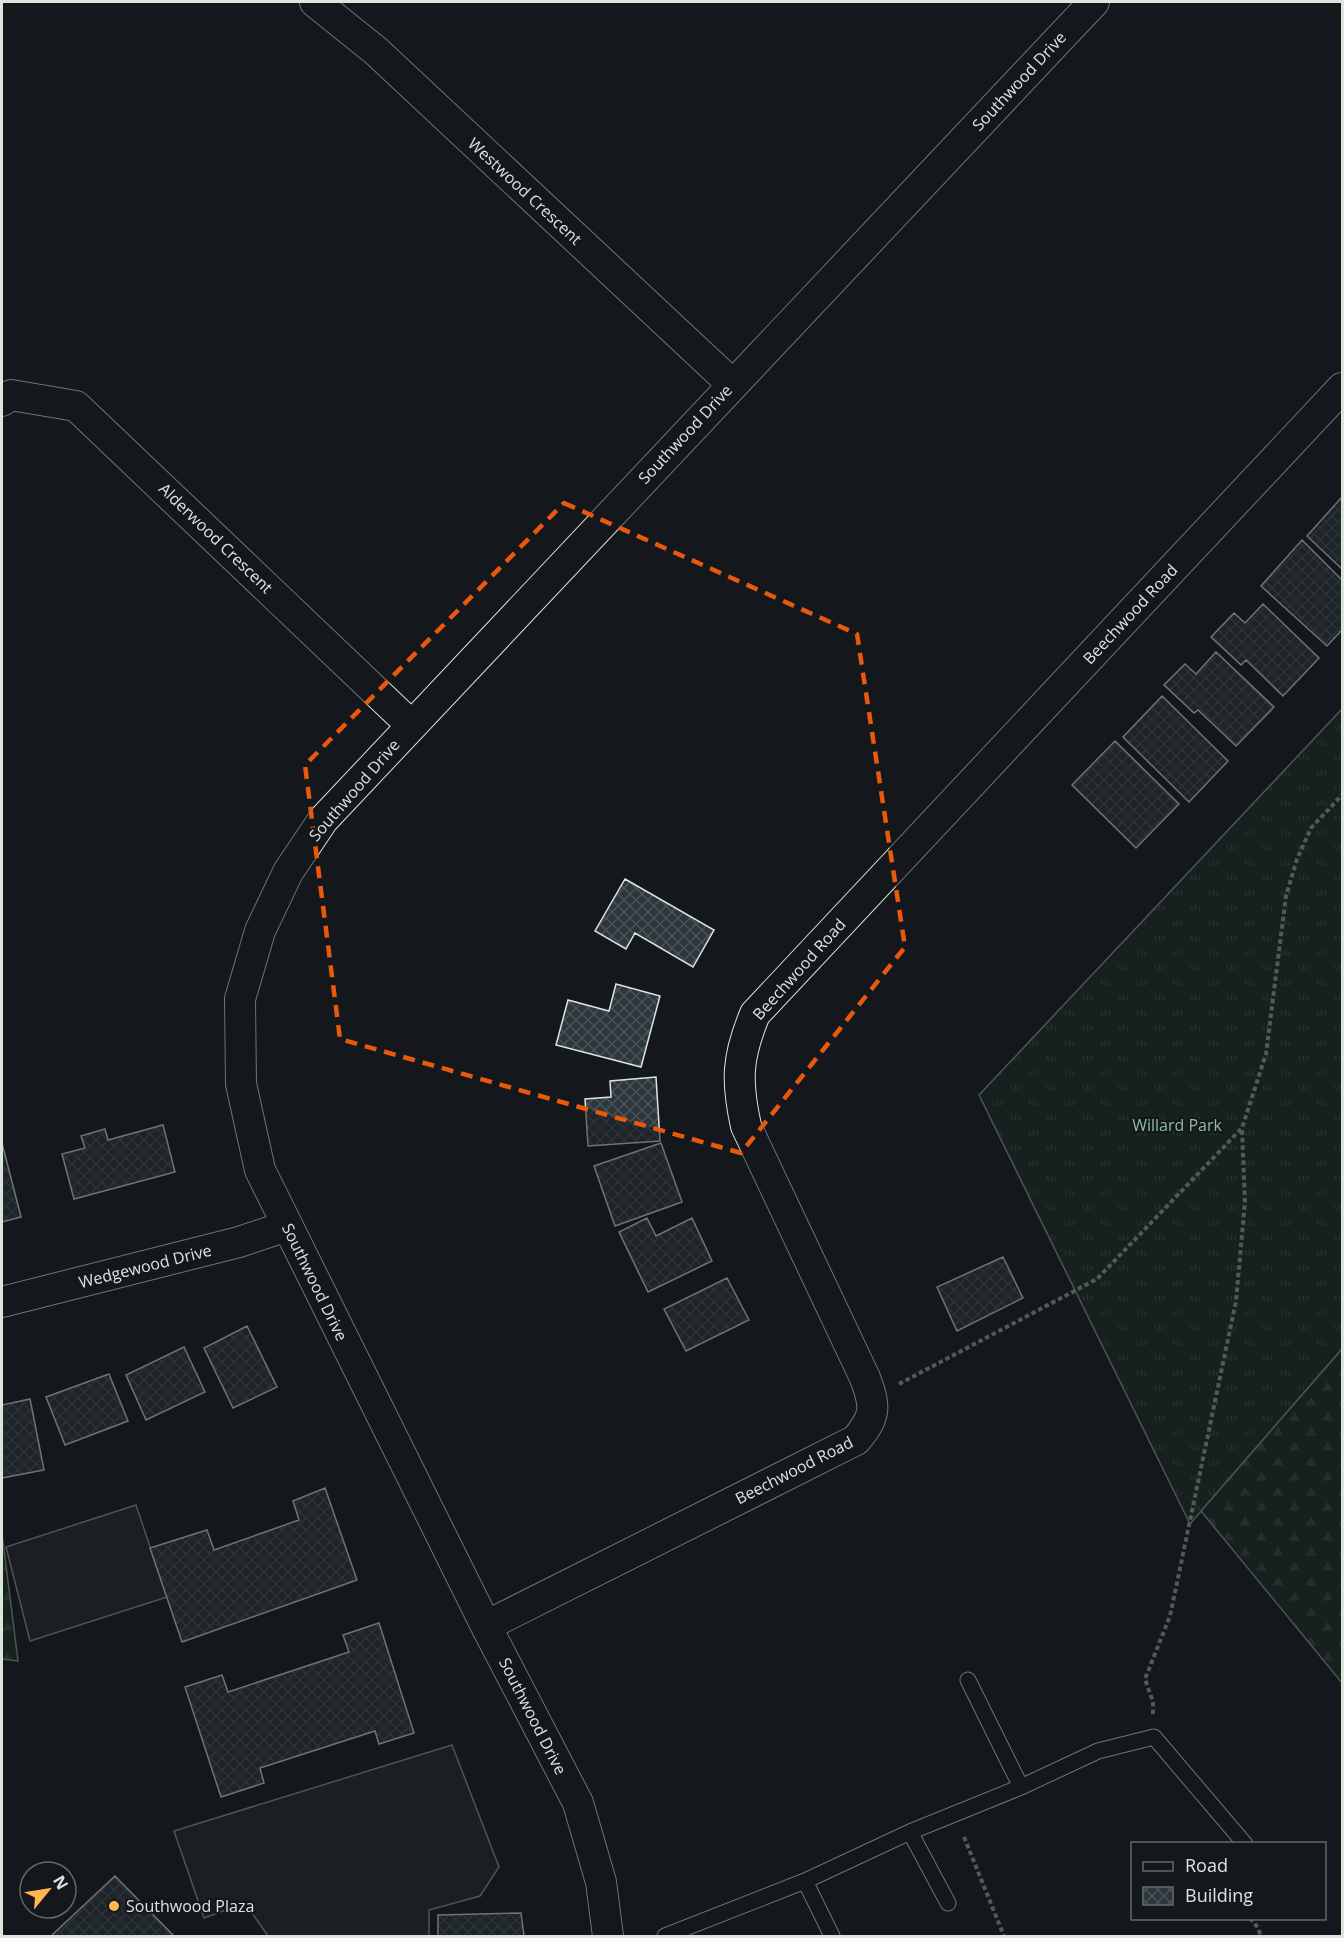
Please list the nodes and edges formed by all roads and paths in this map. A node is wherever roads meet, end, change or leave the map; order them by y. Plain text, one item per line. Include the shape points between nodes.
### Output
1 (315, 2) edge
2 (1094, 2) edge
3 (732, 384) junction
4 (1342, 388) edge
5 (2, 401) edge
6 (411, 725) junction
7 (1342, 795) edge
8 (1242, 1128) junction
9 (287, 1226) junction
10 (2, 1302) edge
11 (873, 1397) junction
12 (486, 1626) junction
13 (968, 1680) dead end
14 (1154, 1737) junction
15 (1021, 1787) junction
16 (954, 1814) junction
17 (910, 1832) junction
18 (1243, 1842) edge
19 (805, 1881) junction
20 (948, 1903) dead end
21 (1252, 1920) edge
22 (608, 1936) edge
23 (665, 1936) edge
24 (832, 1936) edge
25 (1004, 1936) edge
26 (1261, 1936) edge

1 - 3 street, Westwood Crescent via 376,51
2 - 3 street, Southwood Drive
3 - 6 street, Southwood Drive
4 - 11 street, Beechwood Road via 755,1014 739,1062 738,1092 746,1126
5 - 6 street, Alderwood Crescent via 11,394 76,406
6 - 9 street, Southwood Drive via 323,820 288,872 260,930 240,999 241,1083 260,1170
7 - 8 path via 1311,828 1296,859 1286,896 1266,1054
8 - 11 path via 1097,1279
8 - 14 path via 1245,1202 1236,1300 1170,1616 1145,1679 1153,1702
9 - 10 street, Wedgewood Drive
9 - 12 street, Southwood Drive
11 - 12 street, Beechwood Road via 869,1424 856,1440
12 - 22 street, Southwood Drive via 578,1803 601,1882
13 - 15 lane
14 - 15 lane via 1098,1751
14 - 18 lane
15 - 16 lane
16 - 17 lane
16 - 25 path
17 - 19 lane
17 - 20 lane
19 - 23 lane
19 - 24 lane
21 - 26 path

